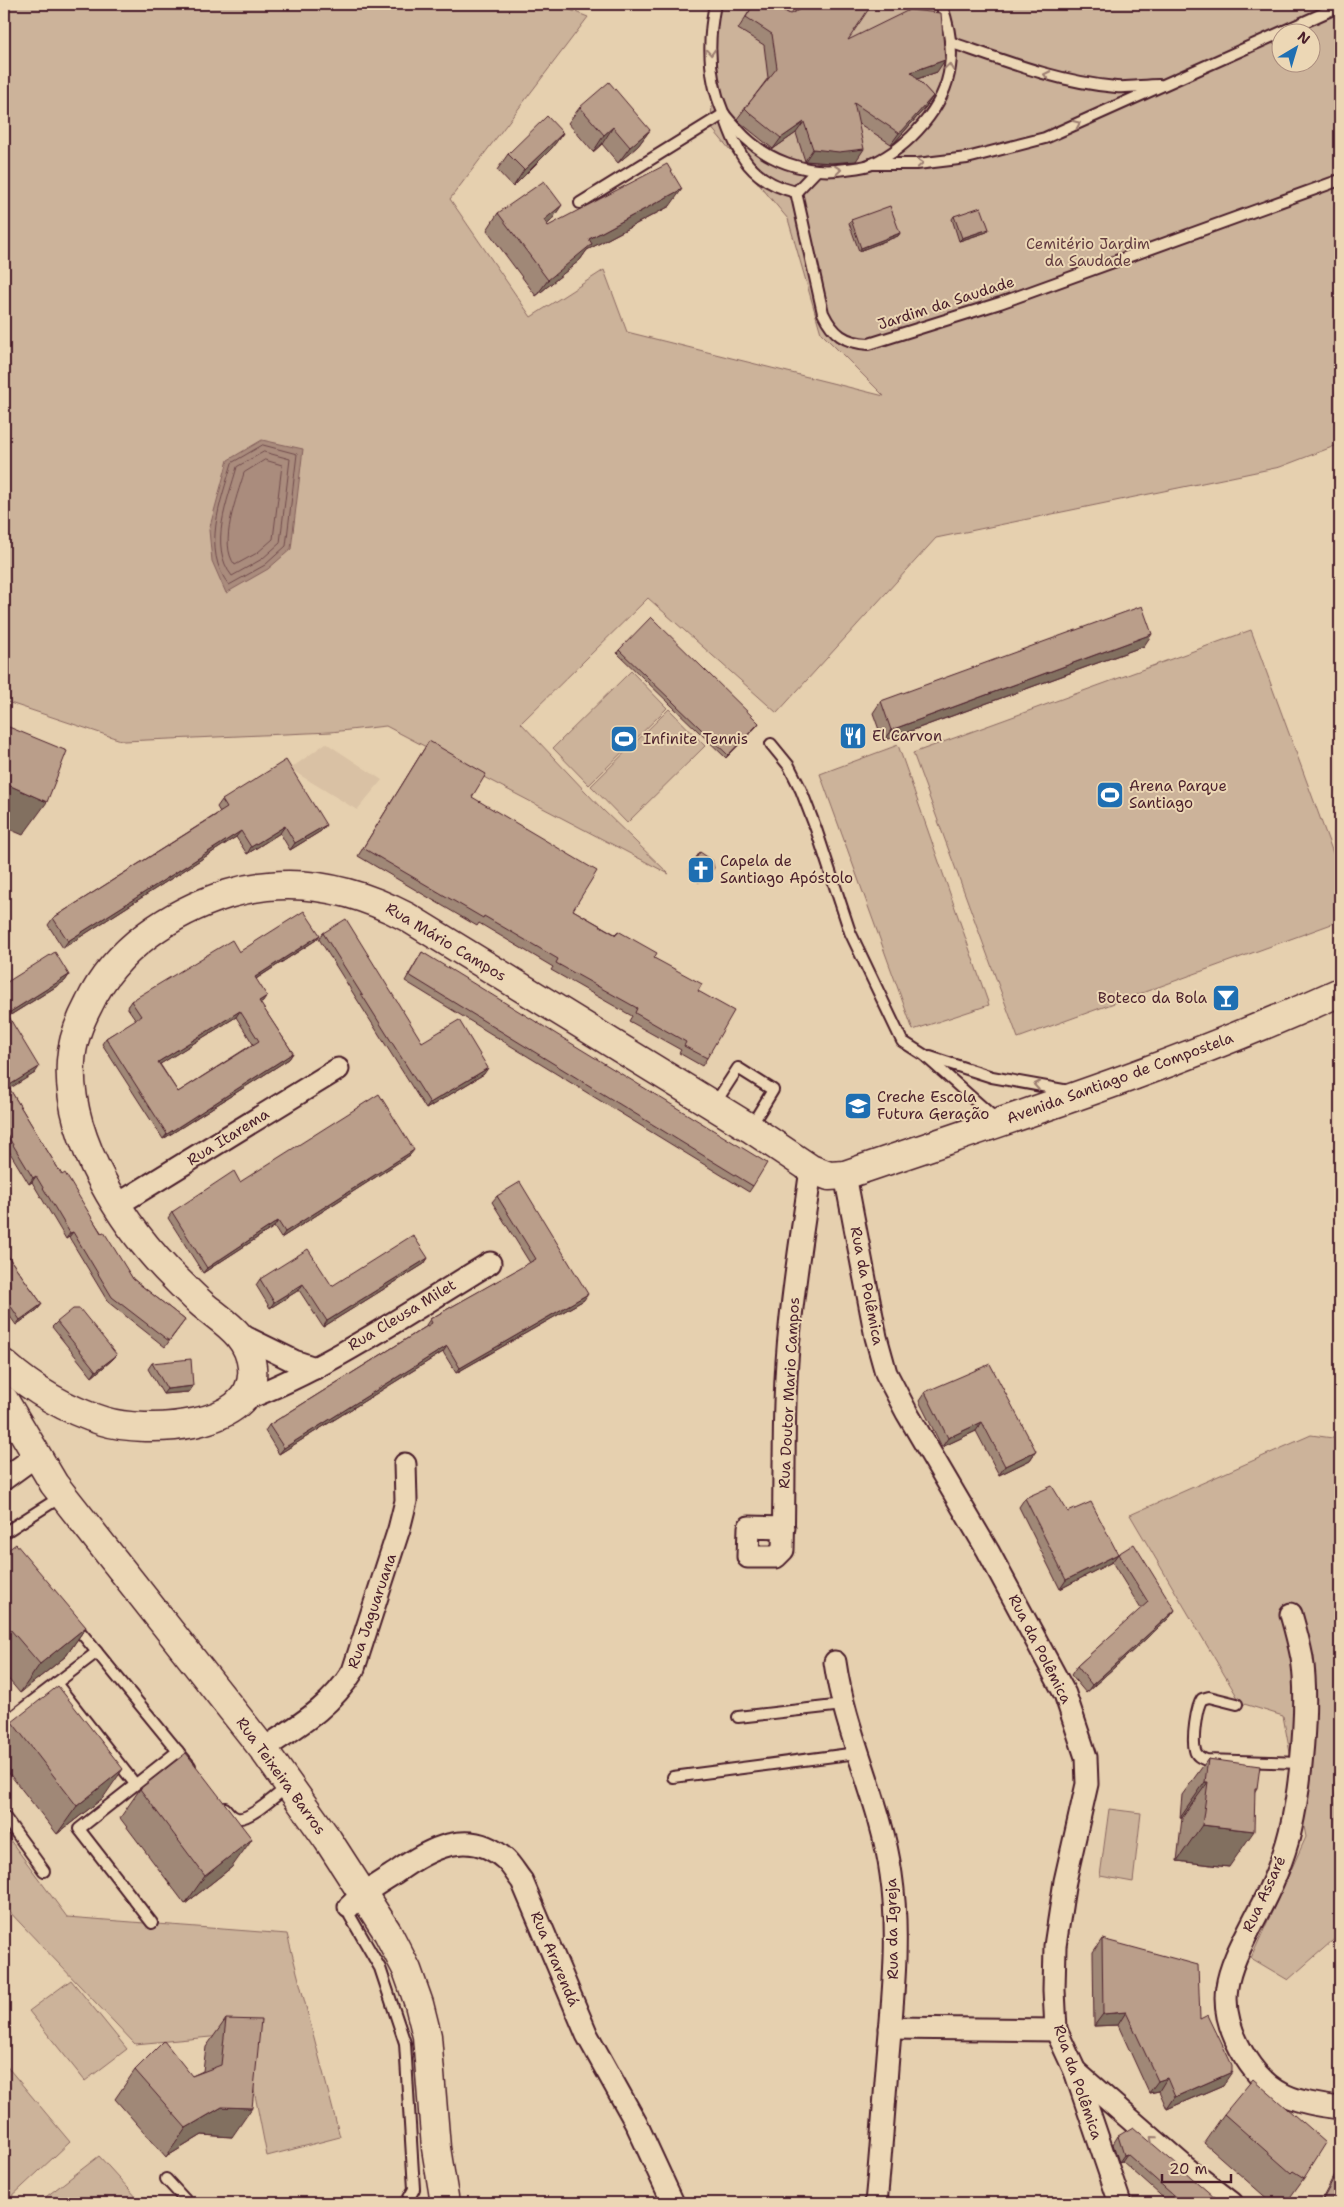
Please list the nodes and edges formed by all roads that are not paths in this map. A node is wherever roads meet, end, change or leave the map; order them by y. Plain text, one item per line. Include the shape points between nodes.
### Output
1 (715, 4) edge
2 (940, 4) edge
3 (1340, 6) edge
4 (950, 42) junction
5 (1164, 84) junction
6 (724, 114) junction
7 (871, 164) junction
8 (817, 170) junction
9 (1340, 180) edge
10 (796, 192) junction
11 (580, 203) dead end
12 (771, 744) dead end
13 (1340, 992) edge
14 (924, 1055) junction
15 (338, 1069) dead end
16 (1085, 1094) junction
17 (714, 1106) junction
18 (1000, 1122) junction
19 (750, 1128) junction
20 (810, 1169) junction
21 (846, 1175) junction
22 (117, 1206) junction
23 (490, 1263) dead end
24 (241, 1335) junction
25 (4, 1364) edge
26 (315, 1368) junction
27 (4, 1400) edge
28 (243, 1400) junction
29 (37, 1455) junction
30 (405, 1464) dead end
31 (4, 1479) edge
32 (63, 1495) junction
33 (784, 1528) dead end
34 (4, 1533) edge
35 (1291, 1614) dead end
36 (66, 1615) edge
37 (97, 1652) junction
38 (835, 1662) dead end
39 (56, 1683) junction
40 (1237, 1704) dead end
41 (844, 1705) junction
42 (738, 1717) dead end
43 (4, 1723) edge
44 (263, 1749) junction
45 (178, 1751) junction
46 (857, 1752) junction
47 (1300, 1763) junction
48 (195, 1772) edge
49 (673, 1777) dead end
50 (135, 1784) junction
51 (289, 1785) junction
52 (218, 1800) edge
53 (4, 1816) edge
54 (44, 1870) dead end
55 (357, 1900) junction
56 (152, 1923) dead end
57 (890, 2028) junction
58 (1056, 2030) junction
59 (1075, 2071) junction
60 (1340, 2108) edge
61 (166, 2179) dead end
62 (188, 2203) edge
63 (406, 2203) edge
64 (445, 2203) edge
65 (673, 2203) edge
66 (876, 2203) edge
67 (1120, 2203) edge
68 (1232, 2203) edge

1 -> 6 lane via 710,42 712,69
2 - 4 lane
3 - 5 lane
5 -> 4 lane via 1118,87 1037,73
7 -> 4 lane via 899,147 931,112 944,89 951,66
7 -> 5 lane via 917,164 1011,148 1045,138
6 - 8 lane via 763,152 781,162
6 - 10 lane via 733,142 762,179 778,188
6 - 11 lane
8 -> 7 lane via 833,171
8 - 10 lane
9 - 10 lane, Jardim da Saudade via 1009,300 868,344 841,338 823,313
12 - 14 lane via 789,766 801,790 850,932 902,1042
13 - 16 main road, Avenida Santiago de Compostela via 1205,1049
16 -> 14 lane via 992,1077
14 - 18 lane
15 - 22 street, Rua Itarema
16 - 18 main road, Avenida Santiago de Compostela
17 - 19 main road, Rua Mário Campos
17 - 19 lane via 738,1068 773,1090
17 - 22 main road, Rua Mário Campos via 376,900 341,890 296,885 255,886 213,899 138,940 114,964 94,992 80,1021 71,1059 76,1118 91,1158
18 - 21 main road, Avenida Santiago de Compostela
19 - 20 main road, Rua Mário Campos
20 - 21 main road, Avenida Santiago de Compostela via 829,1176
20 - 33 street, Rua Doutor Mario Campos via 789,1327
21 - 58 street, Rua da Polêmica via 876,1337 886,1373 1065,1694 1086,1757 1087,1784 1065,1881 1055,1946
22 - 24 main road, Rua Mário Campos via 176,1279
23 - 26 street, Rua Cleusa Milet
24 - 26 street via 294,1362
24 - 28 main road, Rua Mário Campos via 253,1368 251,1383
25 - 28 main road, Rua Cleusa Milet via 19,1378 59,1403 104,1422 177,1427 212,1418
26 - 28 street, Rua Cleusa Milet via 274,1389
27 - 29 main road, Rua Teixeira Barros
29 - 31 street
29 - 32 main road, Rua Teixeira Barros
30 - 44 street, Rua Jaguaruana via 406,1501 400,1529 353,1671 340,1692 319,1712
32 - 34 lane
32 - 44 main road, Rua Teixeira Barros
35 - 47 street, Rua Assaré via 1302,1658 1304,1689
36 - 37 lane
37 - 39 lane
37 - 45 lane
38 - 41 street, Rua da Igreja
39 - 43 lane
39 - 50 lane
40 - 47 lane via 1208,1697 1202,1699 1197,1706 1194,1750 1198,1757 1206,1760
41 - 42 lane
41 - 46 street, Rua da Igreja
44 - 51 main road, Rua Teixeira Barros
45 - 48 lane
45 - 50 lane
46 - 49 lane
46 - 57 street, Rua da Igreja via 891,1873 895,1912
47 - 60 street, Rua Assaré via 1290,1831 1275,1876 1237,1951 1226,1981 1226,2012 1237,2044 1256,2073 1275,2092
50 - 56 lane via 79,1829
51 - 52 lane via 247,1816 238,1818
51 - 55 main road, Rua Teixeira Barros
53 - 54 lane
55 - 63 lane via 350,1916 380,1968 405,2043 414,2189
55 - 64 main road, Rua Teixeira Barros via 406,1970 419,2004 427,2036 436,2148
55 - 65 street, Rua Ararendá via 417,1859 447,1844 469,1843 488,1848 505,1860 522,1881 587,2035 632,2115
57 - 58 street
57 - 66 street, Rua da Igreja
58 - 59 street, Rua da Polêmica
59 - 67 street, Rua da Polêmica
68 -> 59 street via 1185,2167
61 - 62 lane

